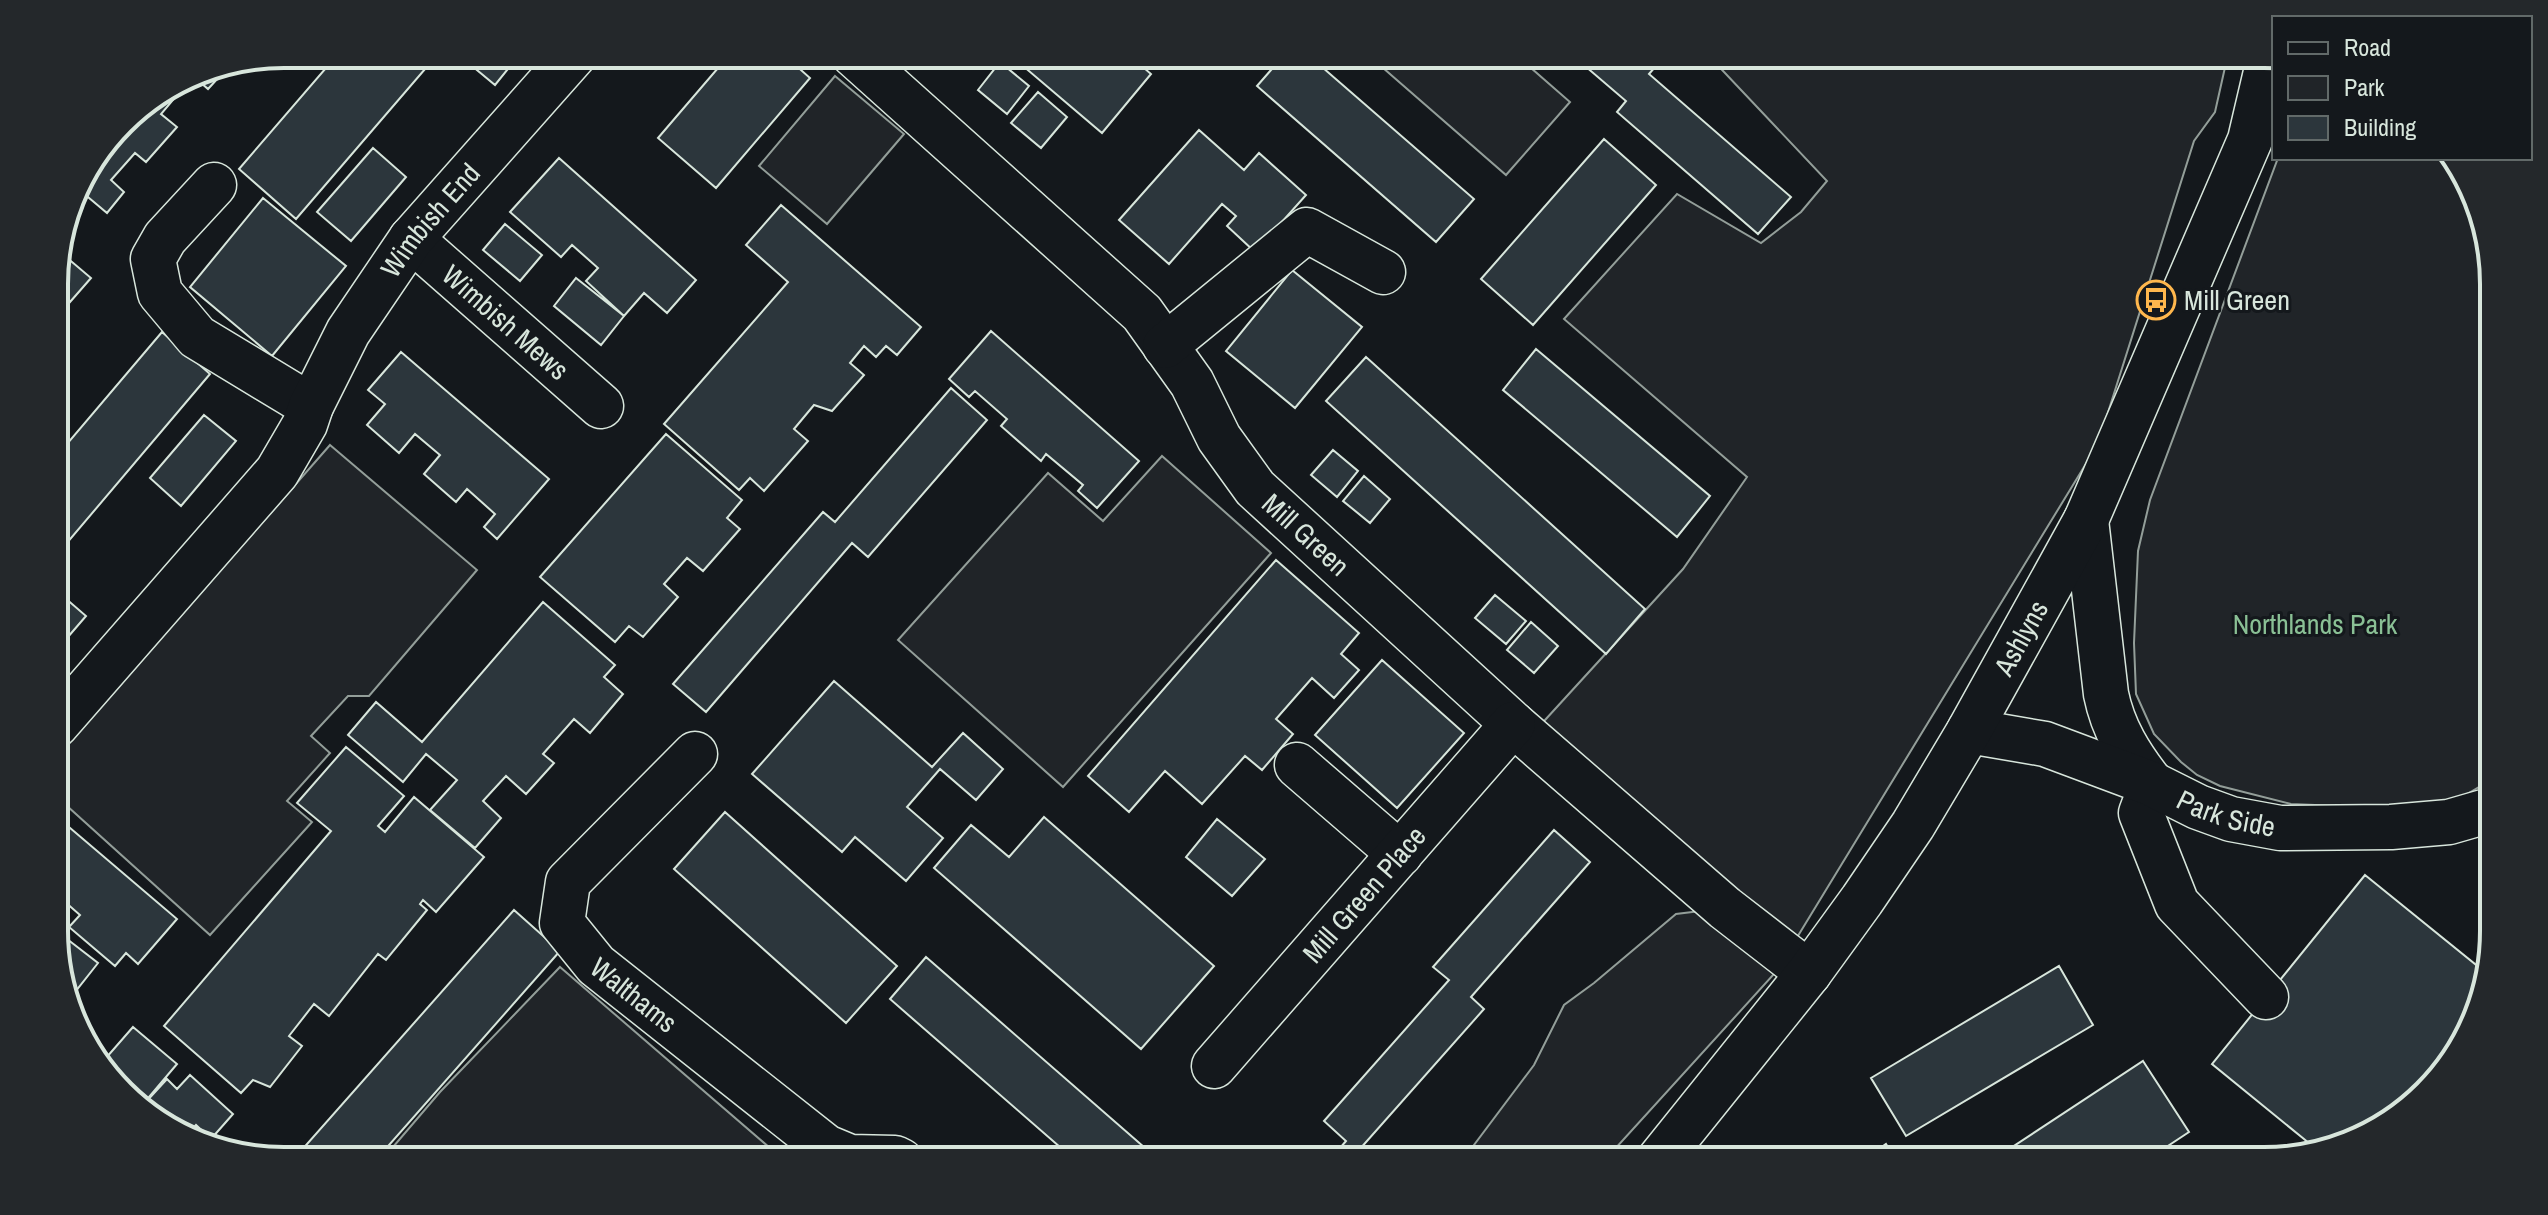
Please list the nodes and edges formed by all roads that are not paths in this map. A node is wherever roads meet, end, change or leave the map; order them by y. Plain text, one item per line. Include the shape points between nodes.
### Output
1 (563, 68) edge
2 (869, 68) edge
3 (2267, 68) edge
4 (214, 185) dead end
5 (411, 239) junction
6 (1383, 272) dead end
7 (1165, 346) junction
8 (311, 406) junction
9 (601, 406) dead end
10 (2086, 520) junction
11 (68, 711) edge
12 (1513, 724) junction
13 (1969, 731) junction
14 (695, 754) dead end
15 (1297, 765) dead end
16 (2152, 784) junction
17 (2480, 813) edge
18 (1400, 854) junction
19 (1809, 973) junction
20 (2266, 997) dead end
21 (1214, 1066) dead end
22 (826, 1147) edge
23 (1669, 1147) edge

1 - 5 street, Wimbish End
2 - 7 street, Mill Green via 1142,313
3 - 10 street, Ashlyns via 2250,140
4 - 8 street via 165,238 153,259 160,293 197,337
5 - 8 street, Wimbish End via 348,332
5 - 9 street, Wimbish Mews
6 - 7 street via 1307,230
7 - 12 street, Mill Green via 1255,488
8 - 11 street, Wimbish End via 277,472
10 - 13 street, Ashlyns
10 - 16 street via 2111,716
12 - 18 street, Mill Green Place
12 - 19 street, Mill Green via 1725,908
13 - 16 street, Park Side via 2045,744
13 - 19 street, Ashlyns via 1913,825
14 - 22 street, Walthams via 568,882 562,923 596,965
15 - 18 street
16 - 17 street, Park Side via 2231,819 2280,828 2391,827 2449,822
16 - 20 street via 2141,813 2177,904
18 - 21 street, Mill Green Place
19 - 23 street, Ashlyns

